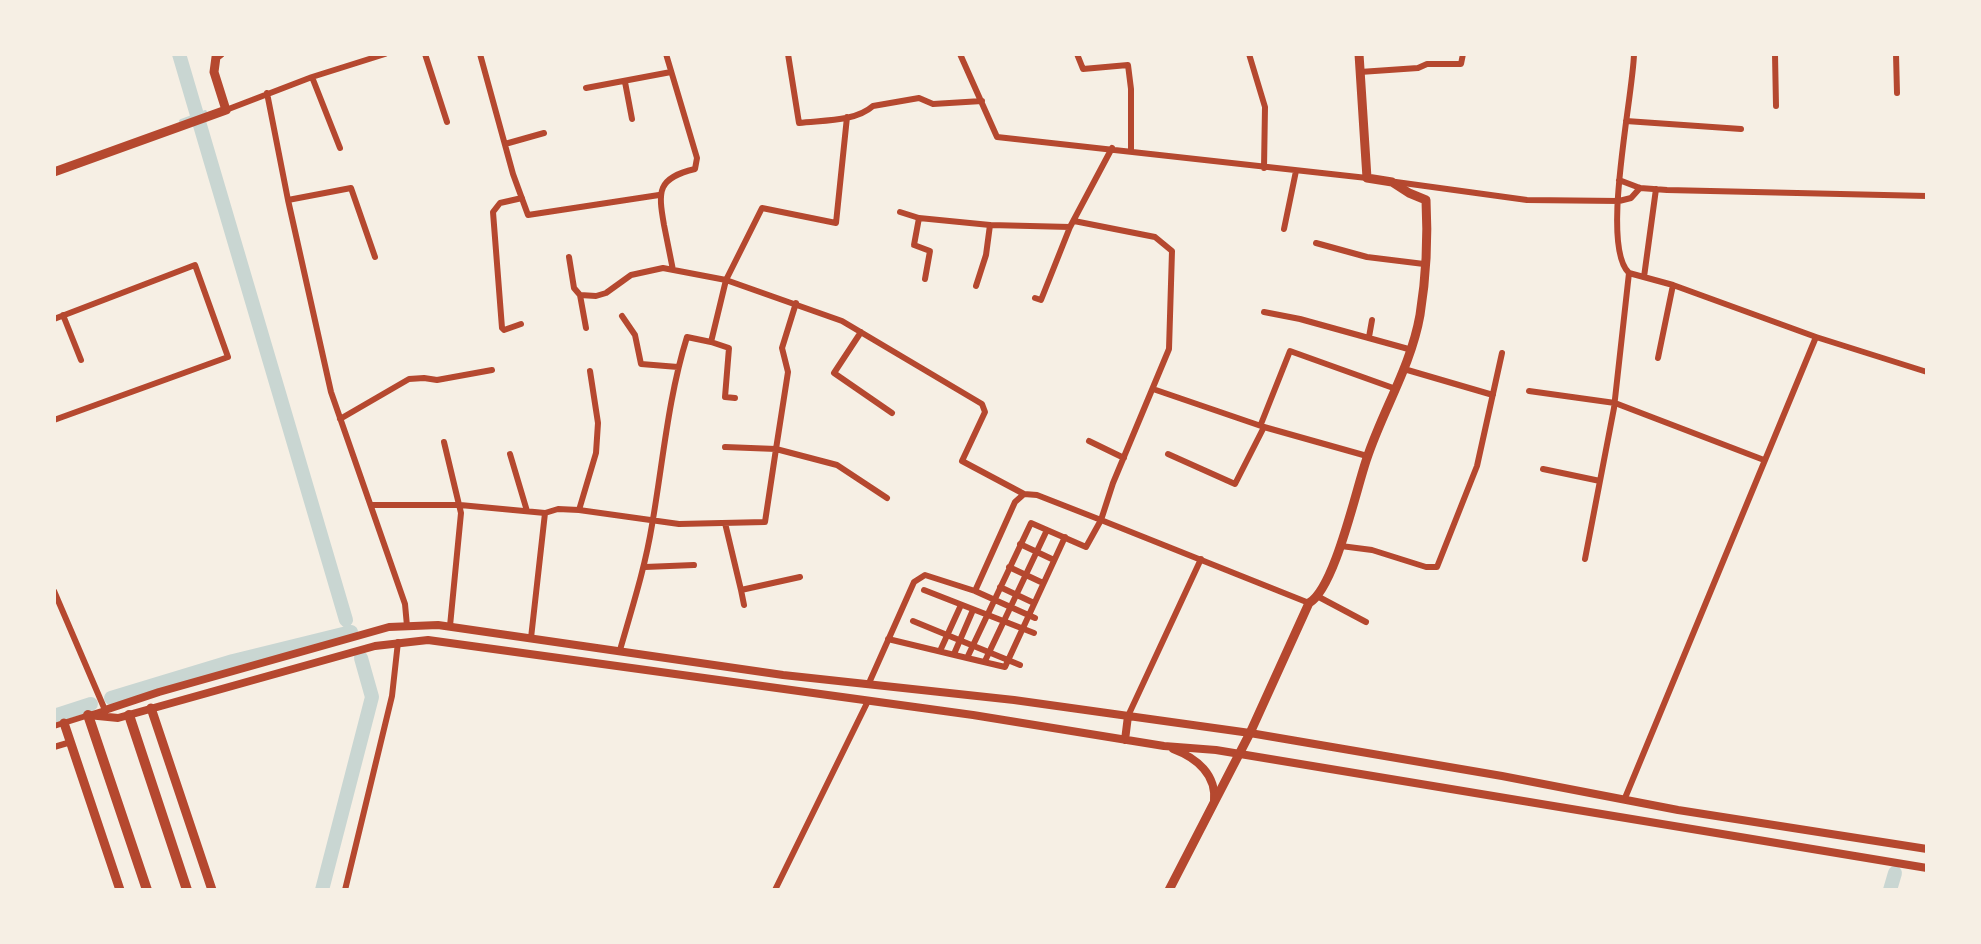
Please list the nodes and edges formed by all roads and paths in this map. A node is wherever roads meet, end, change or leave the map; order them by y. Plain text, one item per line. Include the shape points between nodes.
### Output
1 (220, 54) edge
2 (385, 54) edge
3 (425, 54) edge
4 (480, 54) edge
5 (666, 54) edge
6 (788, 54) edge
7 (960, 54) edge
8 (1077, 54) edge
9 (1126, 54) edge
10 (1249, 54) edge
11 (1359, 54) edge
12 (1463, 54) edge
13 (1634, 54) edge
14 (1775, 54) edge
15 (1896, 54) edge
16 (1128, 65) junction
17 (671, 72) junction
18 (1360, 72) junction
19 (312, 77) junction
20 (625, 82) junction
21 (586, 88) dead end
22 (267, 93) junction
23 (1897, 93) dead end
24 (982, 101) junction
25 (1776, 106) dead end
26 (226, 110) junction
27 (847, 117) junction
28 (632, 119) dead end
29 (1626, 121) junction
30 (447, 122) dead end
31 (1741, 129) dead end
32 (544, 133) dead end
33 (505, 144) junction
34 (340, 148) dead end
35 (1112, 148) junction
36 (1131, 150) junction
37 (1264, 168) junction
38 (1296, 171) junction
39 (54, 172) edge
40 (1367, 178) junction
41 (1619, 180) junction
42 (1392, 182) junction
43 (1429, 187) junction
44 (1640, 188) junction
45 (1656, 189) junction
46 (659, 195) junction
47 (1927, 196) edge
48 (522, 198) junction
49 (288, 200) junction
50 (1426, 200) junction
51 (1619, 201) junction
52 (900, 212) dead end
53 (919, 218) junction
54 (1072, 224) junction
55 (990, 225) junction
56 (1284, 229) dead end
57 (1316, 243) dead end
58 (375, 257) dead end
59 (569, 257) dead end
60 (1424, 264) junction
61 (673, 270) junction
62 (1629, 273) junction
63 (1644, 277) junction
64 (925, 279) dead end
65 (726, 280) junction
66 (1673, 285) junction
67 (976, 286) dead end
68 (580, 295) junction
69 (1035, 298) dead end
70 (796, 303) junction
71 (1264, 312) dead end
72 (63, 315) junction
73 (622, 316) dead end
74 (54, 319) edge
75 (1372, 320) dead end
76 (521, 324) dead end
77 (586, 328) dead end
78 (861, 332) junction
79 (1369, 337) junction
80 (1816, 337) junction
81 (711, 342) junction
82 (1412, 350) junction
83 (1502, 353) dead end
84 (1658, 358) dead end
85 (81, 360) dead end
86 (678, 367) junction
87 (1404, 369) junction
88 (492, 370) dead end
89 (590, 371) dead end
90 (1927, 372) edge
91 (1153, 389) junction
92 (1396, 389) junction
93 (1529, 391) dead end
94 (1493, 395) junction
95 (735, 398) dead end
96 (1615, 403) junction
97 (892, 413) dead end
98 (340, 419) junction
99 (54, 420) edge
100 (1262, 426) junction
101 (1089, 441) dead end
102 (444, 442) dead end
103 (725, 447) dead end
104 (776, 449) junction
105 (510, 454) dead end
106 (1168, 454) dead end
107 (1367, 456) junction
108 (1124, 458) junction
109 (1764, 460) junction
110 (1543, 469) dead end
111 (1600, 481) junction
112 (1235, 484) junction
113 (1243, 488) dead end
114 (1024, 494) junction
115 (887, 498) dead end
116 (371, 505) junction
117 (460, 505) junction
118 (579, 510) junction
119 (527, 511) junction
120 (545, 513) junction
121 (1101, 520) junction
122 (653, 522) junction
123 (725, 523) junction
124 (1047, 530) junction
125 (1065, 537) junction
126 (1020, 544) junction
127 (1341, 546) junction
128 (1036, 551) junction
129 (1201, 559) junction
130 (1585, 559) dead end
131 (1054, 560) junction
132 (694, 565) dead end
133 (645, 567) junction
134 (1009, 567) junction
135 (1025, 575) junction
136 (800, 577) dead end
137 (1043, 583) junction
138 (1000, 587) junction
139 (741, 590) junction
140 (924, 590) dead end
141 (54, 591) edge
142 (975, 591) junction
143 (1016, 594) junction
144 (995, 598) junction
145 (1313, 600) junction
146 (1034, 603) junction
147 (744, 605) dead end
148 (961, 605) junction
149 (1010, 606) junction
150 (973, 610) junction
151 (987, 615) junction
152 (1032, 616) junction
153 (913, 621) dead end
154 (1003, 622) junction
155 (1366, 622) dead end
156 (407, 626) junction
157 (450, 626) junction
158 (1022, 629) junction
159 (1034, 633) dead end
160 (947, 635) junction
161 (531, 638) junction
162 (888, 639) junction
163 (960, 640) junction
164 (403, 641) junction
165 (973, 646) junction
166 (620, 650) junction
167 (940, 651) junction
168 (989, 652) junction
169 (954, 654) junction
170 (967, 658) junction
171 (1008, 660) junction
172 (985, 661) junction
173 (1020, 665) dead end
174 (620, 666) junction
175 (869, 683) junction
176 (864, 701) junction
177 (151, 708) junction
178 (105, 710) junction
179 (88, 715) junction
180 (129, 715) junction
181 (1128, 716) junction
182 (59, 725) edge
183 (1250, 733) junction
184 (1125, 740) junction
185 (71, 742) junction
186 (1164, 746) junction
187 (54, 747) edge
188 (1237, 755) junction
189 (1625, 798) junction
190 (1214, 805) junction
191 (1618, 818) junction
192 (1927, 849) edge
193 (1927, 868) edge
194 (120, 890) edge
195 (147, 890) edge
196 (187, 890) edge
197 (212, 890) edge
198 (345, 890) edge
199 (775, 890) edge
200 (1169, 890) edge

1 - 26 main road via 214,72
2 - 19 street
3 - 30 street
4 - 33 street
5 - 17 street
6 - 27 street via 799,123
7 - 24 street
8 - 16 street via 1083,69
9 - 16 street
10 - 37 street via 1265,107
11 - 18 main road
12 - 18 street via 1461,64
13 - 29 street
14 - 25 street
15 - 23 street
16 - 36 street
17 - 20 street
17 - 46 street via 697,164 666,181
18 - 40 main road
19 - 22 street
19 - 34 street
20 - 21 street
20 - 28 street
22 - 26 street
22 - 49 street
24 - 27 street via 933,104 919,98 873,106
24 - 35 street via 997,137
26 - 39 main road
27 - 65 street via 836,223 762,208
29 - 31 street
29 - 41 street
32 - 33 street
33 - 48 street
35 - 36 street
35 - 54 street
36 - 37 street
37 - 38 street
38 - 40 street
38 - 56 street
40 - 42 main road
41 - 44 street
41 - 51 street
42 - 43 street
42 - 50 main road
43 - 50 street
43 - 51 street via 1527,200
44 - 45 street
44 - 51 street
45 - 47 street
45 - 63 street
46 - 48 street via 528,215
46 - 61 street
48 - 76 street via 500,203 493,212 502,328
49 - 58 street via 351,188
49 - 98 street
50 - 60 main road
51 - 62 street via 1617,249
52 - 53 street
53 - 55 street
53 - 64 street via 914,245 930,251
54 - 55 street
54 - 69 street via 1041,300
54 - 91 street via 1155,237 1172,251 1169,349
55 - 67 street
57 - 60 street via 1377,259
59 - 68 street
60 - 82 main road
61 - 65 street
61 - 68 street via 631,275 606,293
62 - 63 street
62 - 96 street
63 - 66 street
65 - 70 street
65 - 81 street
66 - 80 street
66 - 84 street
68 - 77 street
70 - 78 street
70 - 104 street via 782,348 788,372
71 - 79 street
72 - 74 street
72 - 85 street
72 - 99 street via 195,265 228,357
73 - 86 street via 635,335 641,364
75 - 79 street
78 - 97 street via 834,373
78 - 114 street via 982,404 985,412 962,461
79 - 82 street
80 - 90 street
80 - 109 street
81 - 86 street via 687,337
81 - 95 street via 729,348 725,397
82 - 87 main road
83 - 94 street
86 - 122 street
87 - 92 main road
87 - 94 street
88 - 98 street via 437,380 409,379
89 - 118 street via 598,423 596,453
91 - 100 street
91 - 108 street
92 - 100 street via 1290,351
92 - 107 main road
93 - 96 street
94 - 127 street via 1477,466 1437,567
96 - 109 street
96 - 111 street
98 - 116 street
100 - 107 street
100 - 112 street
101 - 108 street
102 - 117 street
103 - 104 street
104 - 115 street via 837,465
104 - 123 street via 765,522
105 - 119 street
106 - 112 street
107 - 127 main road
108 - 121 street
109 - 189 street
110 - 111 street
111 - 130 street
112 - 113 street
114 - 121 street
114 - 142 street via 1015,502
116 - 117 street
116 - 156 street via 405,604
117 - 119 street
117 - 157 street
118 - 120 street
118 - 122 street
119 - 120 street
120 - 161 street
121 - 125 street via 1086,547
121 - 129 street
122 - 123 street
122 - 133 street
123 - 139 street
124 - 125 street
124 - 126 street via 1031,523
124 - 128 street
125 - 131 street
126 - 128 street
126 - 134 street
127 - 145 main road
128 - 131 street
128 - 135 street
129 - 145 street
129 - 181 street
131 - 137 street
132 - 133 street
133 - 166 street
134 - 135 street
134 - 138 street
135 - 137 street
135 - 143 street
136 - 139 street
137 - 146 street
138 - 143 street
138 - 144 street
139 - 147 street
140 - 148 street
141 - 178 street
142 - 144 street
142 - 162 street via 925,575 914,582
143 - 146 street
143 - 149 street
144 - 149 street
144 - 151 street
145 - 155 street
145 - 183 main road
146 - 152 street
148 - 150 street
148 - 160 street
149 - 152 street
149 - 154 street
150 - 151 street
150 - 163 street
151 - 154 street
151 - 165 street
152 - 158 street
153 - 160 street
154 - 158 street
154 - 168 street
156 - 157 street
156 - 164 street
156 - 178 street
157 - 161 street
158 - 159 street
158 - 171 street
160 - 163 street
160 - 167 street
161 - 166 street
162 - 167 street
162 - 175 street
163 - 165 street
163 - 169 street
164 - 174 street via 461,643
164 - 177 street
164 - 198 street
165 - 168 street
165 - 170 street
166 - 174 street
166 - 175 street
167 - 169 street
168 - 171 street
168 - 172 street
169 - 170 street
170 - 172 street
171 - 172 street via 1005,667
171 - 173 street
174 - 176 street
175 - 176 street
175 - 181 street
176 - 184 street
176 - 199 street
177 - 180 street
177 - 197 main road
178 - 179 street
179 - 180 street
179 - 182 street
179 - 195 main road
180 - 196 main road
181 - 183 street
181 - 184 street
182 - 185 main road
183 - 188 main road
183 - 189 street
184 - 186 street
185 - 187 street
185 - 194 main road
186 - 188 street
186 - 190 street via 1202,766 1214,783
188 - 190 main road
188 - 191 street
189 - 191 street
189 - 192 street
190 - 200 main road
191 - 193 street

